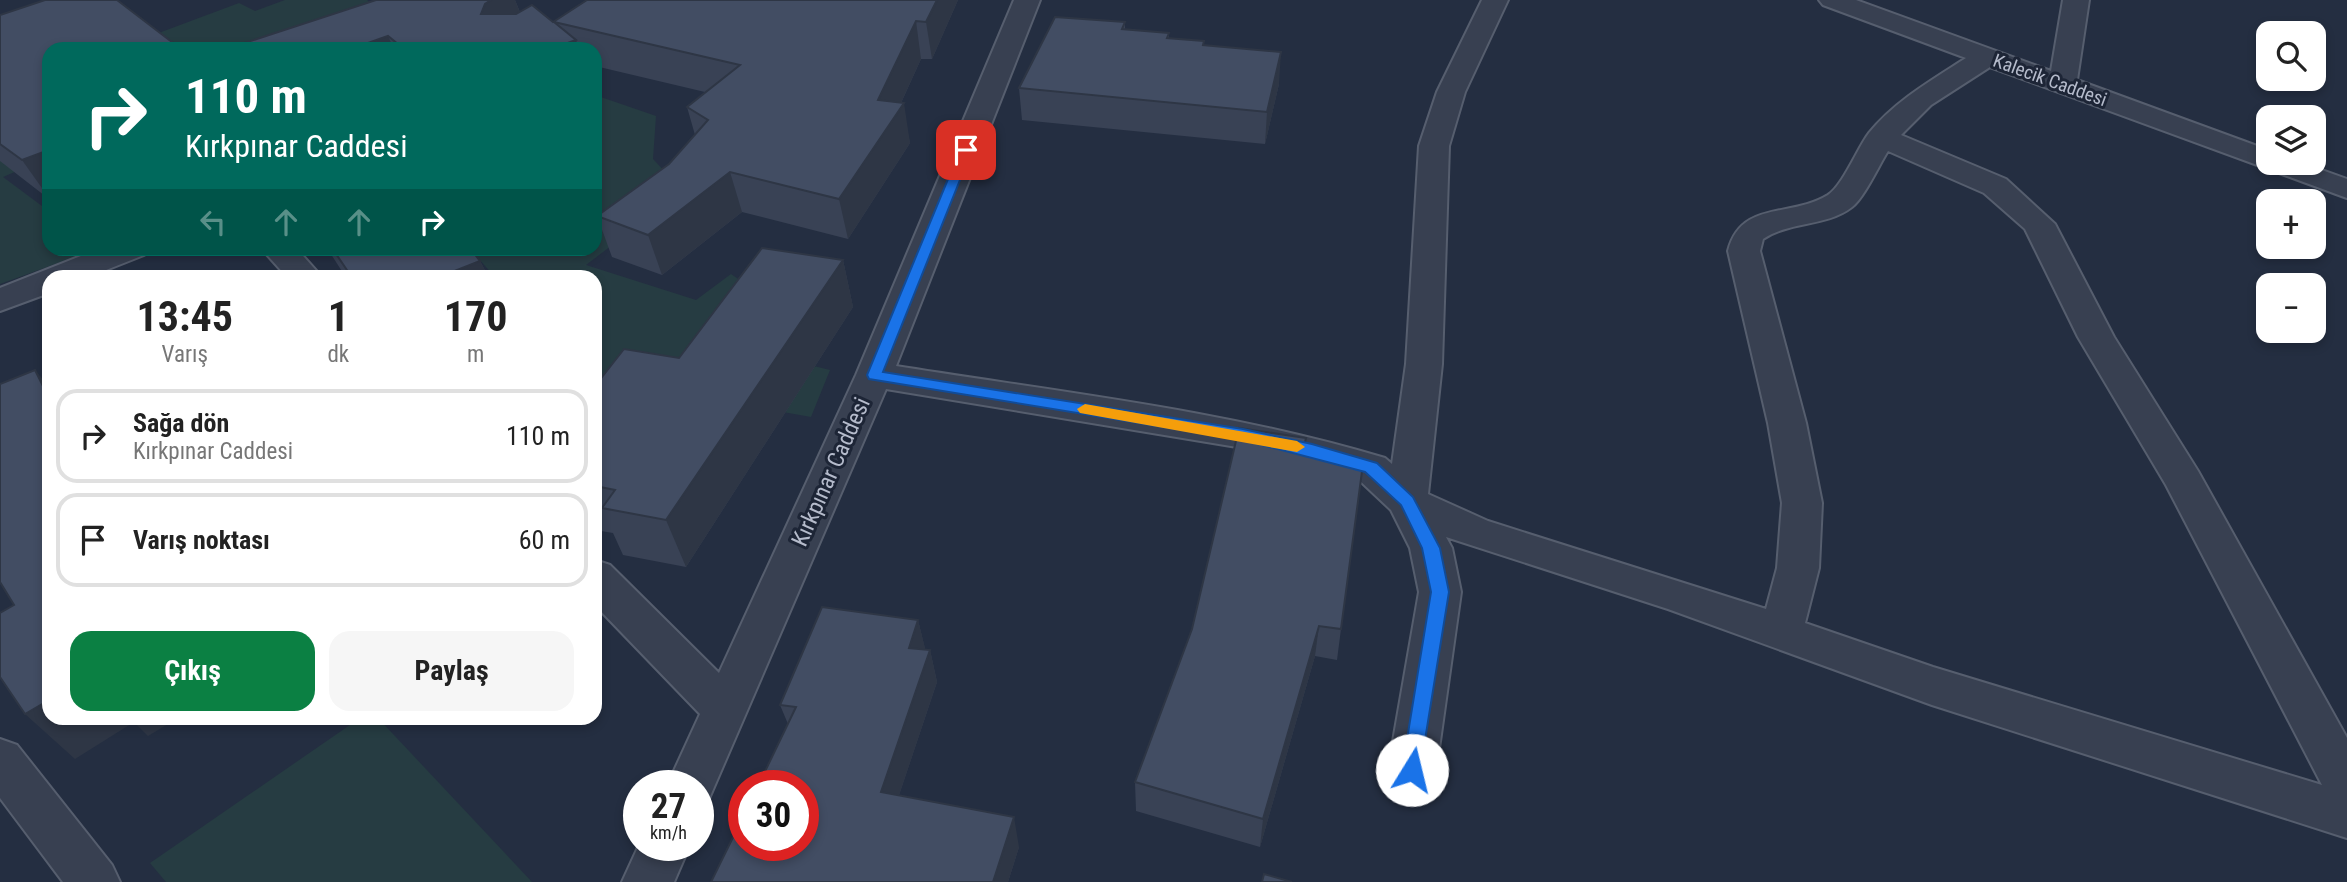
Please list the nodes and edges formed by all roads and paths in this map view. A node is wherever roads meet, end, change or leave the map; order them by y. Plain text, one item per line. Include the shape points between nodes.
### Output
1 (1027, 0) edge
2 (1495, 0) edge
3 (1832, 0) edge
4 (2076, 0) edge
5 (1987, 57) junction
6 (2062, 85) junction
7 (1881, 138) junction
8 (2256, 156) edge
9 (2306, 175) edge
10 (2347, 190) edge
11 (112, 256) edge
12 (285, 256) edge
13 (77, 270) edge
14 (298, 270) edge
15 (42, 284) edge
16 (0, 300) edge
17 (874, 375) junction
18 (1407, 501) junction
19 (602, 584) edge
20 (1781, 632) junction
21 (724, 710) junction
22 (0, 760) edge
23 (698, 770) edge
24 (1412, 770) dead end
25 (2347, 784) edge
26 (2347, 815) edge
27 (658, 861) edge
28 (94, 882) edge
29 (649, 882) edge

1 - 17 street, Kırkpınar Caddesi
2 - 18 street via 1451,92 1434,146 1424,365
3 - 5 street, Kalecik Caddesi
4 - 6 street
5 - 6 street, Kalecik Caddesi
5 - 7 street via 1921,99
6 - 8 street, Kalecik Caddesi
7 - 20 street via 1842,200 1822,210 1766,223 1748,235 1744,251 1802,503 1798,568
7 - 25 street via 1995,186 2039,224 2096,337 2184,481
9 - 10 street
11 - 13 street
12 - 14 street
15 - 16 street
17 - 18 street via 1312,450 1371,468
17 - 21 street, Kırkpınar Caddesi
18 - 20 street via 1474,533
18 - 24 street via 1431,548 1440,592
19 - 21 street
20 - 26 street via 1932,686
21 - 23 street, Kırkpınar Caddesi
22 - 28 street
27 - 29 street

